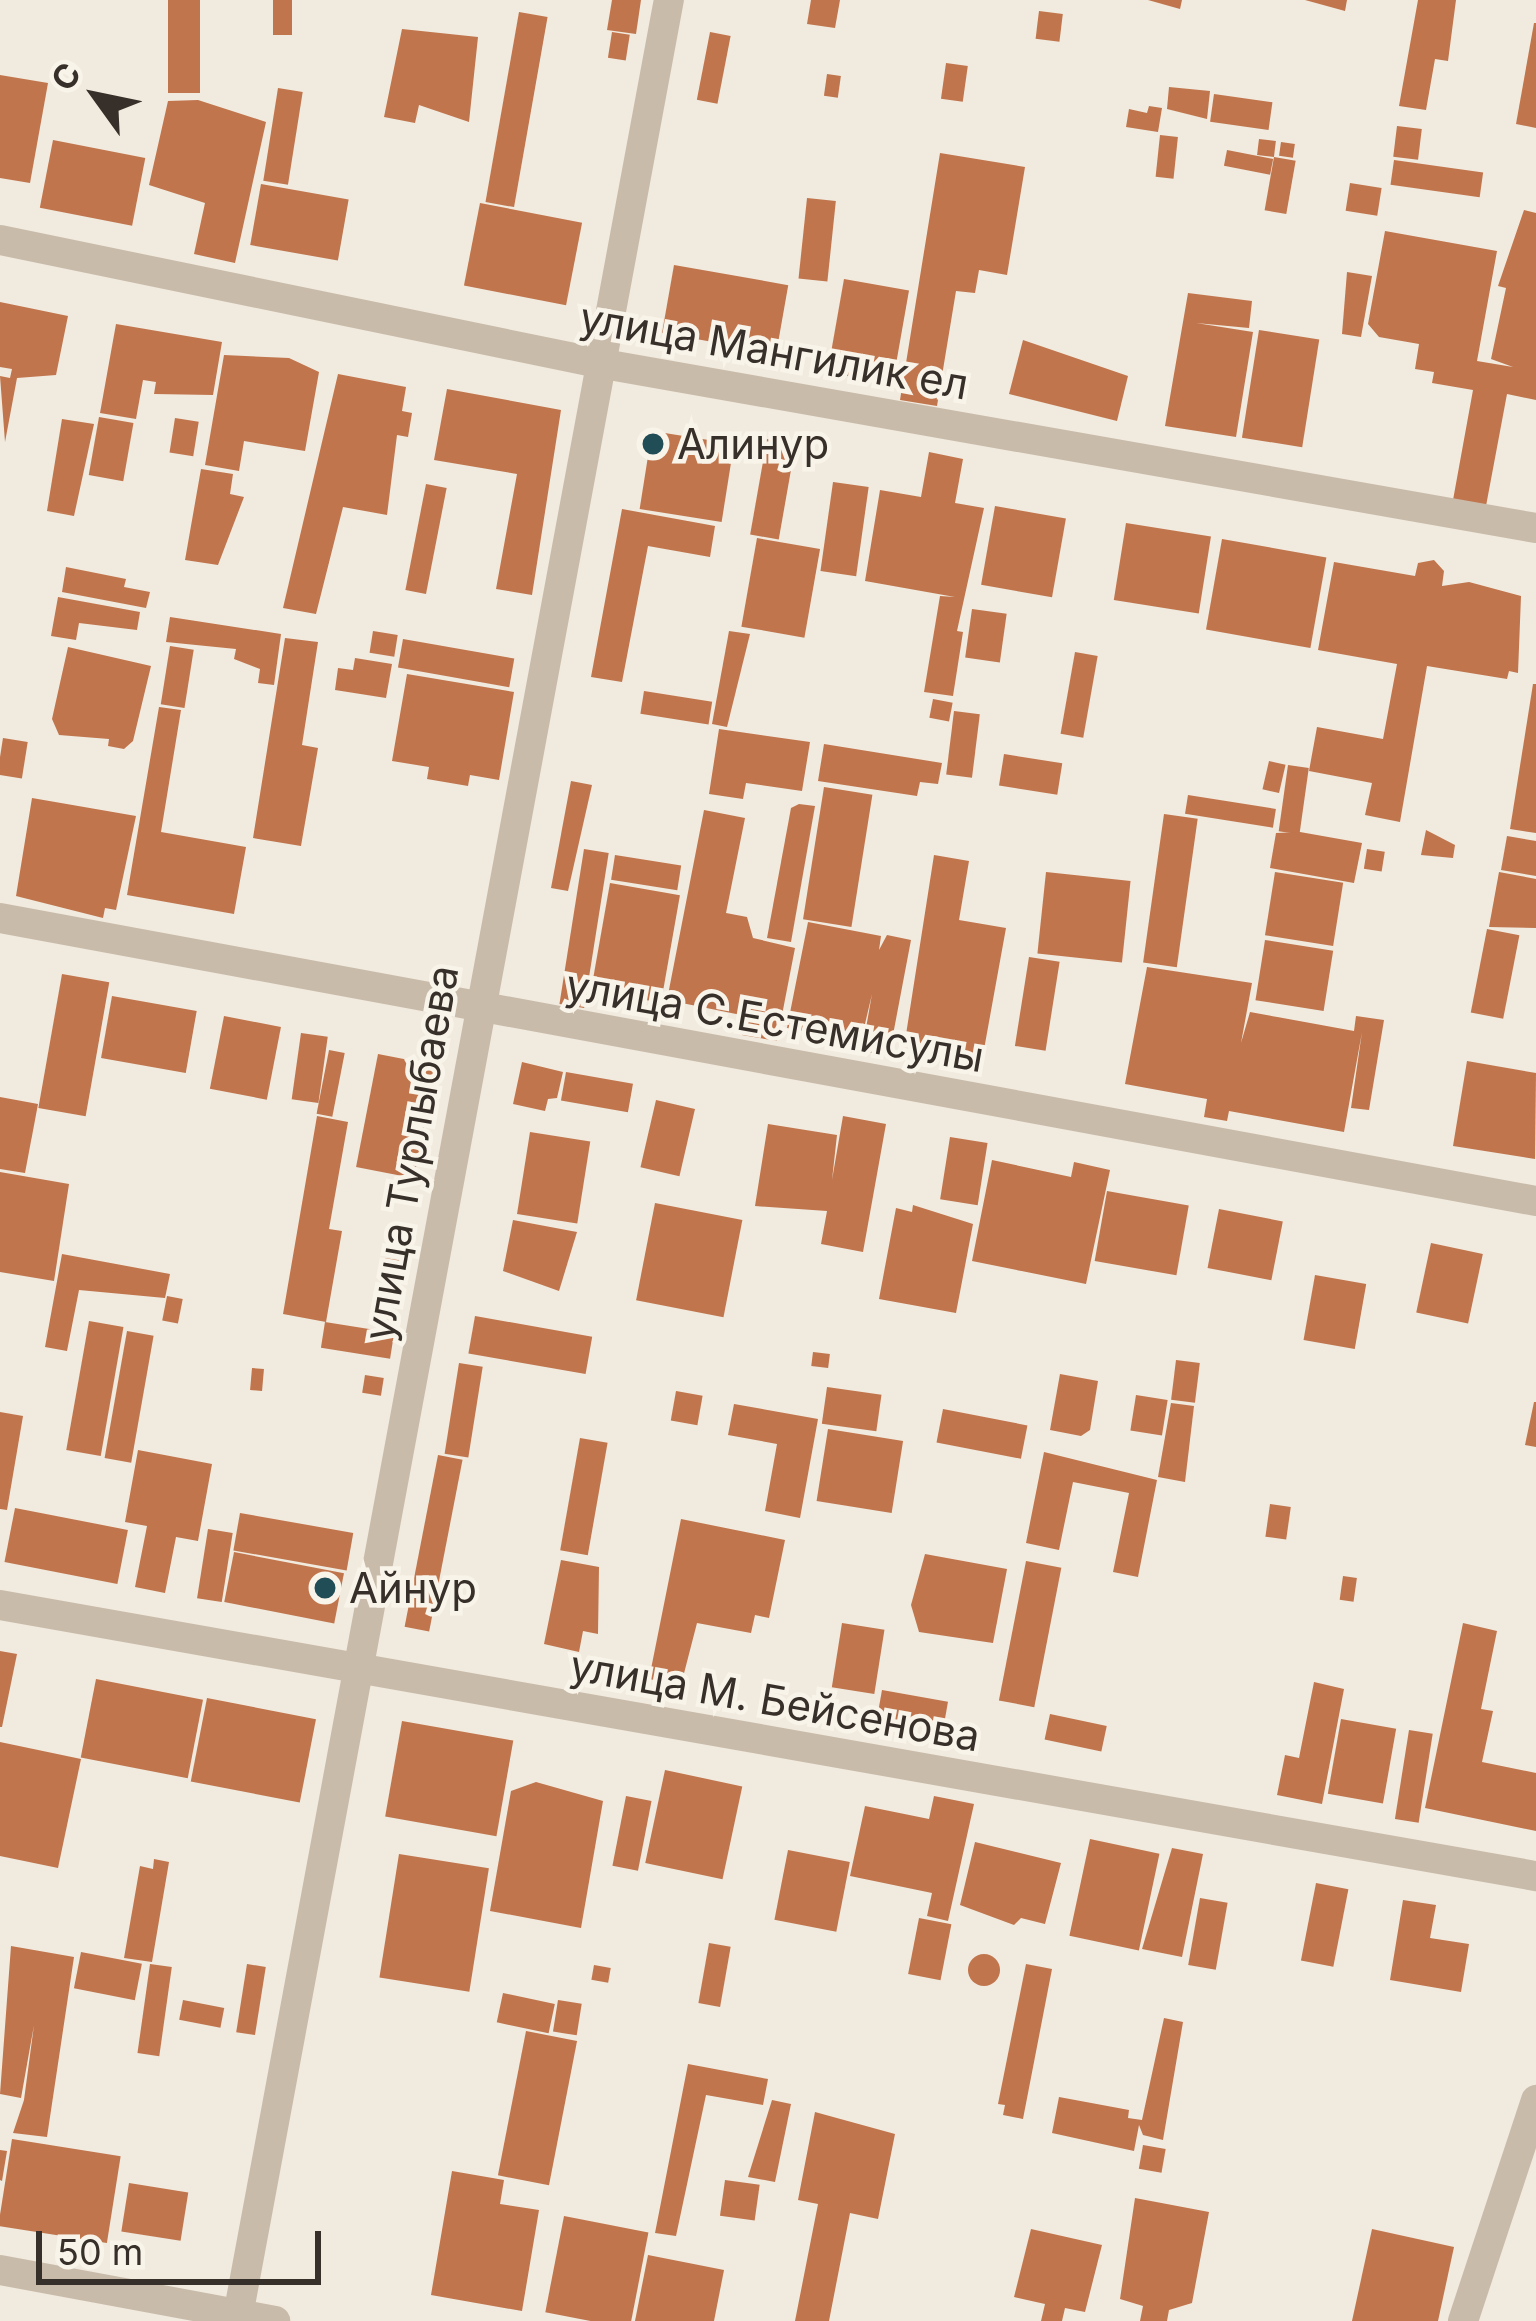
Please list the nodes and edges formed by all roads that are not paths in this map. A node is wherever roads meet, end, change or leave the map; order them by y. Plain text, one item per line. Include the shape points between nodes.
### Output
1 (669, 0) edge
2 (0, 240) edge
3 (598, 363) junction
4 (1536, 529) edge
5 (0, 918) edge
6 (479, 1010) junction
7 (1536, 1201) edge
8 (0, 1605) edge
9 (359, 1672) junction
10 (1536, 1876) edge
11 (1536, 2100) edge
12 (0, 2270) edge
13 (237, 2318) edge
14 (275, 2321) edge
15 (1463, 2321) edge

1 - 3 street, улица Турлыбаева
2 - 3 street, улица Мангилик ел
3 - 4 street, улица Мангилик ел
3 - 6 street, улица Турлыбаева
5 - 6 street, улица С.Естемисулы
6 - 7 street, улица С.Естемисулы
6 - 9 street, улица Турлыбаева
8 - 9 street, улица М. Бейсенова
9 - 10 street, улица М. Бейсенова
9 - 13 street, улица Турлыбаева
11 - 15 street
12 - 13 street
13 - 14 street

